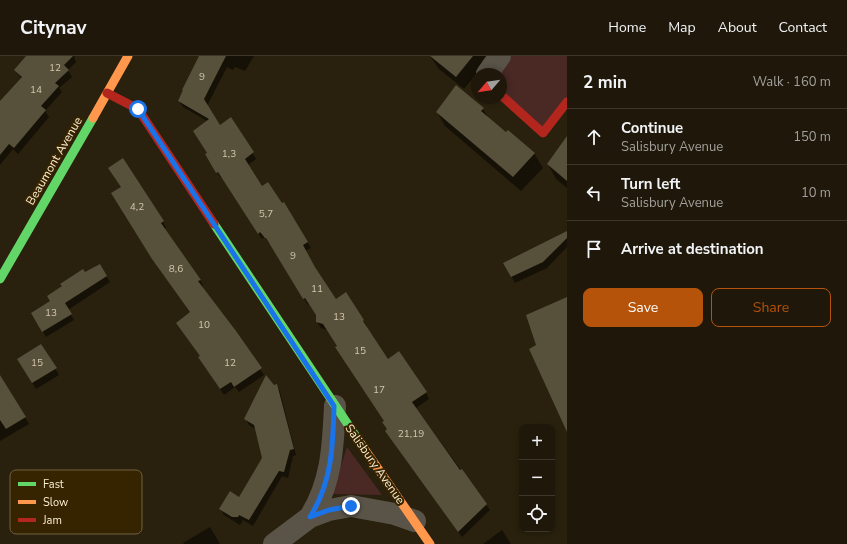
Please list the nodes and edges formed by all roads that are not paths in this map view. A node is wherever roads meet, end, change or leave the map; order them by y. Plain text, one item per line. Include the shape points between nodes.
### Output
1 (128, 56) edge
2 (500, 56) edge
3 (491, 68) edge
4 (107, 93) junction
5 (507, 100) edge
6 (567, 102) edge
7 (0, 279) edge
8 (334, 406) junction
9 (310, 517) junction
10 (415, 521) junction
11 (274, 544) edge
12 (430, 544) edge

1 - 4 street, Beaumont Avenue
2 - 3 street
4 - 7 street, Beaumont Avenue
4 - 8 street, Salisbury Avenue via 138,109
5 - 6 street via 543,133
8 - 9 street, Salisbury Avenue via 327,480 320,502
8 - 10 street, Salisbury Avenue
9 - 10 street, Salisbury Avenue via 351,506 395,514
9 - 11 street, Salisbury Avenue
10 - 12 street, Salisbury Avenue

